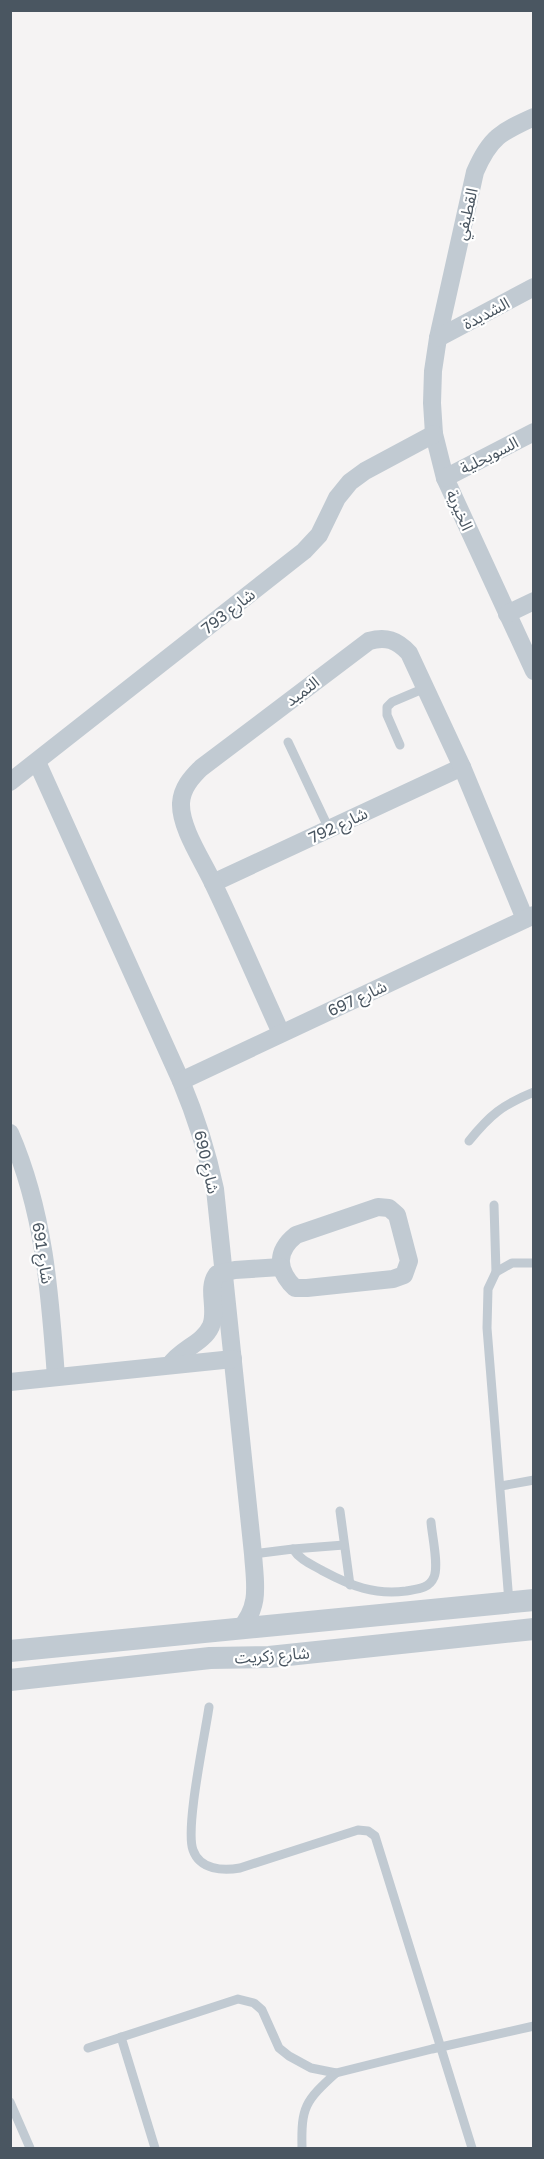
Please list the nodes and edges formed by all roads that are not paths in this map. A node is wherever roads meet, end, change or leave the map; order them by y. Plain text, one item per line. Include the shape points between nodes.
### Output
1 (534, 117) edge
2 (534, 287) edge
3 (438, 338) junction
4 (534, 432) edge
5 (434, 434) junction
6 (445, 478) junction
7 (534, 601) edge
8 (507, 614) junction
9 (534, 671) edge
10 (425, 688) junction
11 (288, 742) dead end
12 (400, 745) dead end
13 (37, 762) junction
14 (462, 767) junction
15 (10, 782) edge
16 (329, 829) junction
17 (213, 883) junction
18 (529, 917) edge
19 (281, 1034) junction
20 (181, 1081) junction
21 (534, 1092) edge
22 (10, 1133) edge
23 (469, 1141) dead end
24 (494, 1205) dead end
25 (534, 1263) edge
26 (281, 1267) junction
27 (224, 1271) junction
28 (496, 1272) junction
29 (233, 1359) junction
30 (170, 1365) junction
31 (56, 1377) junction
32 (10, 1382) edge
33 (534, 1480) edge
34 (501, 1486) junction
35 (340, 1511) dead end
36 (431, 1522) dead end
37 (345, 1545) junction
38 (293, 1549) junction
39 (253, 1554) junction
40 (350, 1586) junction
41 (255, 1593) junction
42 (534, 1600) edge
43 (509, 1602) junction
44 (279, 1626) junction
45 (534, 1629) edge
46 (239, 1630) junction
47 (10, 1651) edge
48 (10, 1680) edge
49 (210, 1707) dead end
50 (534, 2026) edge
51 (121, 2037) junction
52 (441, 2047) junction
53 (88, 2048) dead end
54 (336, 2073) junction
55 (10, 2102) edge
56 (30, 2148) edge
57 (155, 2148) edge
58 (302, 2148) edge
59 (472, 2148) edge

1 - 3 street, القطيفي via 503,131 492,141 475,172
2 - 3 street, الشديدة
3 - 5 street, الخيرية via 432,382
4 - 6 street, السويحلية
5 - 6 street, الخيرية
5 - 13 street, شارع 793 via 350,482 337,498 319,535 304,551
6 - 8 street, الخيرية
7 - 8 street
8 - 9 street, الخيرية
10 - 12 lane via 387,707
10 - 14 street, الثميد
10 - 17 street, الثميد via 409,653 401,645 391,639 369,641 201,768 184,789 182,816
11 - 16 lane
13 - 15 street, شارع 793
13 - 20 street, شارع 690
14 - 16 street, شارع 792
14 - 18 street, الثميد
16 - 17 street, شارع 792
17 - 19 street, الثميد
18 - 19 street, شارع 697
19 - 20 street, شارع 697
20 - 27 street, شارع 690 via 208,1157
21 - 23 lane via 499,1109
22 - 31 street, شارع 691 via 40,1226
24 - 28 lane
25 - 28 lane via 512,1263
26 - 26 street via 286,1280 295,1288 307,1288 393,1279 404,1275 408,1261 397,1215 389,1208 378,1207 296,1235 287,1243
26 - 27 street
27 - 29 street, شارع 690
27 - 30 street via 212,1281 210,1328
28 - 34 lane via 488,1289 487,1328
29 - 30 street
29 - 39 street, شارع 690
30 - 31 street
31 - 32 street
33 - 34 lane
34 - 43 lane
35 - 37 lane
36 - 40 lane via 435,1571 428,1585 394,1593
37 - 38 lane
37 - 40 lane
38 - 39 lane
38 - 40 lane via 298,1558
39 - 41 street, شارع 690
41 - 44 street, شارع 690
41 - 46 street, شارع 690 via 251,1613
42 - 43 street, شارع زكريت
43 - 44 street, شارع زكريت
44 - 46 street, شارع زكريت
45 - 48 street, شارع زكريت
46 - 47 street, شارع زكريت
49 - 52 lane via 191,1826 193,1851 207,1866 240,1868 358,1830 372,1833 378,1840
50 - 52 lane
51 - 53 lane
51 - 54 lane via 243,1999 262,2010 279,2048 289,2056 311,2068
51 - 57 lane
52 - 54 lane
52 - 59 lane
54 - 58 lane via 308,2103 302,2117
55 - 56 lane

